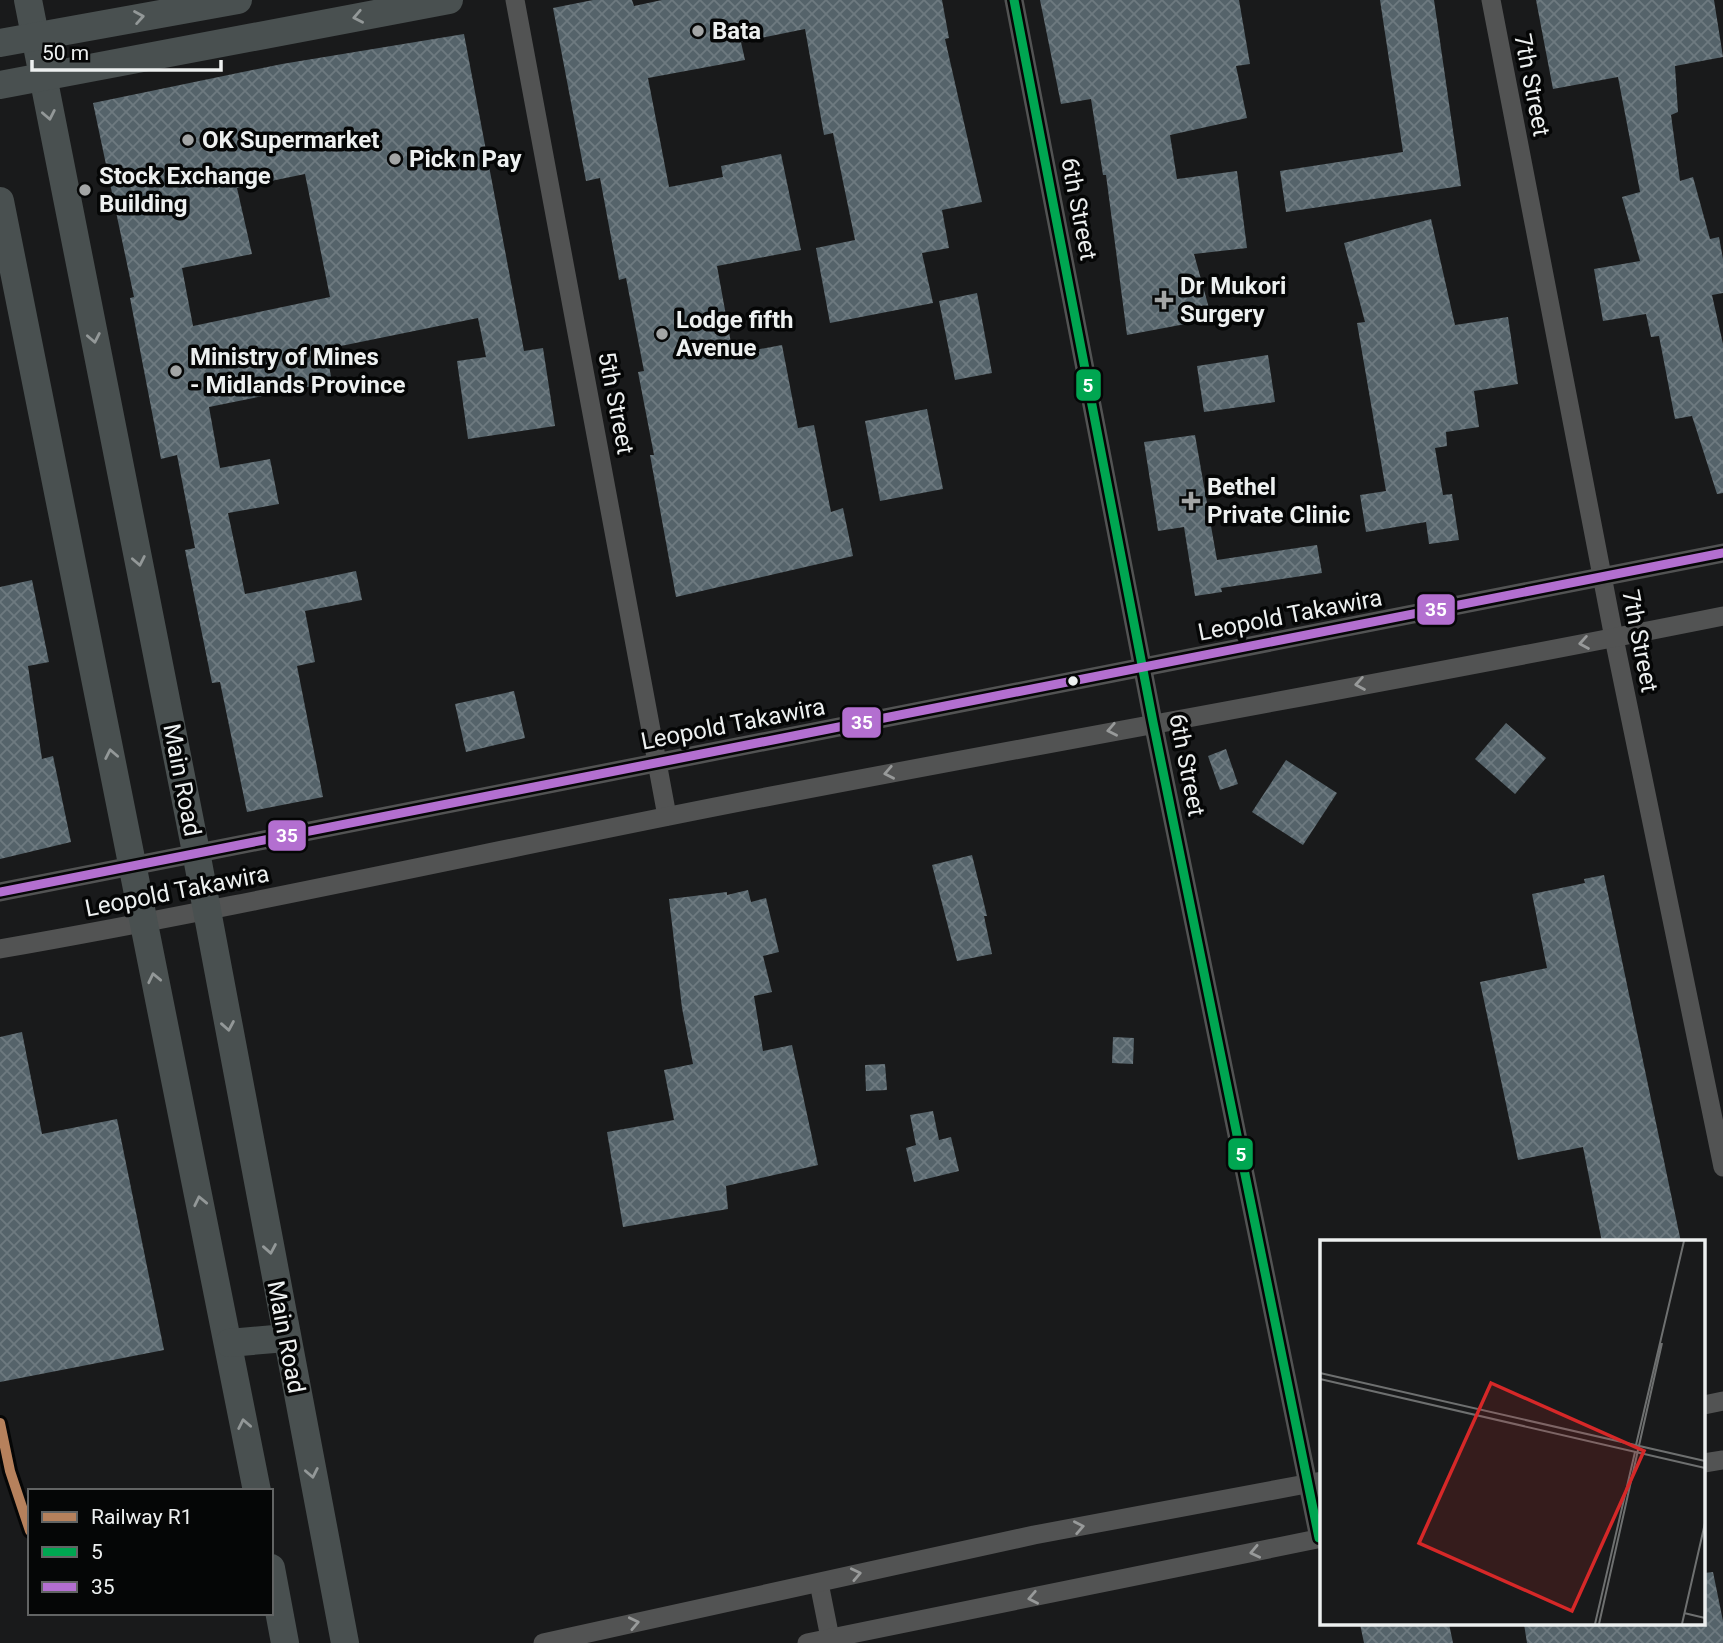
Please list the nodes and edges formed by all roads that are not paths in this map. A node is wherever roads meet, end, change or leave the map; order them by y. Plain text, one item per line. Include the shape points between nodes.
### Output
1 (28, 0) edge
2 (238, 0) edge
3 (449, 0) edge
4 (515, 0) edge
5 (1014, 0) edge
6 (1491, 0) edge
7 (35, 34) junction
8 (0, 43) edge
9 (42, 77) junction
10 (0, 85) edge
11 (0, 201) edge
12 (1723, 554) edge
13 (1603, 577) junction
14 (1723, 616) edge
15 (1614, 638) junction
16 (1144, 670) junction
17 (1153, 722) junction
18 (659, 764) junction
19 (667, 816) junction
20 (197, 852) junction
21 (134, 866) junction
22 (0, 892) edge
23 (207, 910) junction
24 (144, 924) junction
25 (0, 949) edge
26 (1723, 1167) edge
27 (286, 1338) junction
28 (229, 1343) junction
29 (1315, 1482) edge
30 (257, 1489) edge
31 (1320, 1529) edge
32 (1320, 1538) edge
33 (273, 1579) edge
34 (819, 1583) junction
35 (830, 1638) junction
36 (285, 1643) edge
37 (345, 1643) edge
38 (544, 1643) edge
39 (807, 1643) edge

1 - 7 main road, Main Road
7 -> 2 main road
3 -> 9 main road
4 - 18 street, 5th Street
5 - 16 street, 6th Street
6 - 13 street, 7th Street
7 - 8 main road
7 - 9 main road, Main Road
9 - 10 main road
9 -> 20 main road, Main Road
21 -> 11 main road
12 - 13 street, Leopold Takawira
13 - 15 street, 7th Street
13 - 16 street, Leopold Takawira
14 - 15 street, Leopold Takawira
15 -> 17 street, Leopold Takawira
15 - 26 street, 7th Street
16 - 17 street, 6th Street
16 - 18 street, Leopold Takawira
17 -> 19 street, Leopold Takawira
17 - 29 street, 6th Street
18 - 19 street, 5th Street
18 - 20 street, Leopold Takawira
19 - 23 street, Leopold Takawira
20 - 21 street, Leopold Takawira
20 - 23 main road, Main Road
21 - 22 street, Leopold Takawira
21 - 24 main road
23 - 24 street, Leopold Takawira
23 -> 27 main road, Main Road
24 - 25 street, Leopold Takawira
28 -> 24 main road
27 - 28 main road
27 -> 37 main road, Main Road
30 -> 28 main road
29 - 31 street, 6th Street
34 -> 29 street via 1034,1535
32 -> 35 street
33 - 36 main road
34 - 35 street
38 -> 34 street
35 - 39 street

